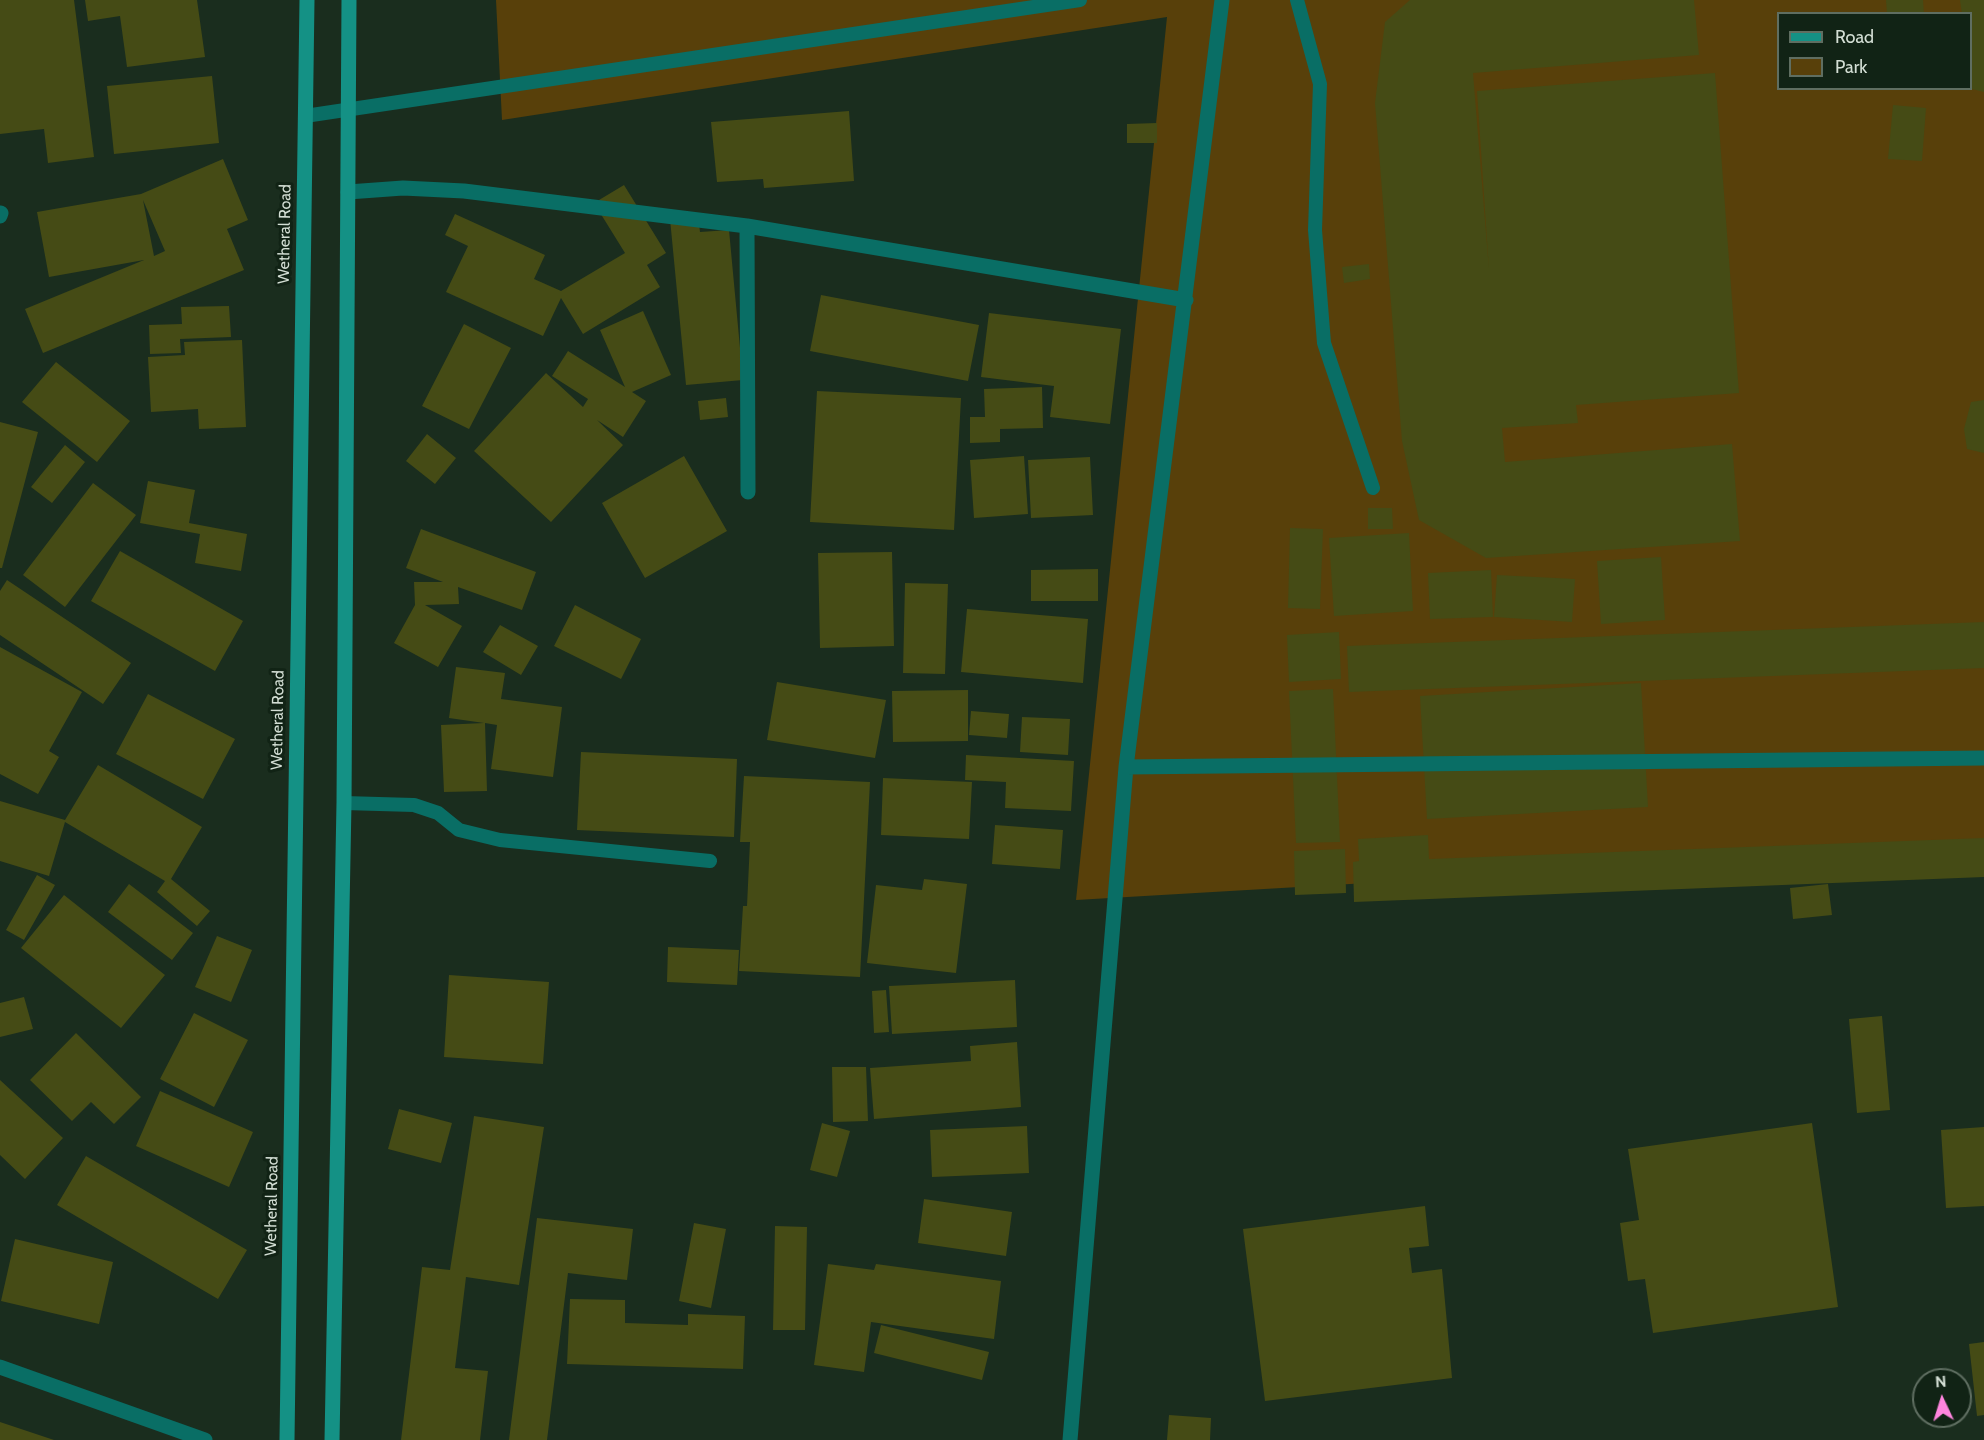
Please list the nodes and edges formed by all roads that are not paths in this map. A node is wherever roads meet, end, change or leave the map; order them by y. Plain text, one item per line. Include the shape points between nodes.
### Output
1 (307, 0) edge
2 (349, 0) edge
3 (1080, 0) edge
4 (1222, 0) edge
5 (1297, 0) edge
6 (349, 109) junction
7 (305, 116) junction
8 (348, 192) junction
9 (747, 226) junction
10 (1185, 300) junction
11 (1373, 488) dead end
12 (748, 492) dead end
13 (1984, 758) edge
14 (1126, 767) junction
15 (344, 803) junction
16 (710, 861) dead end
17 (0, 1366) edge
18 (205, 1440) edge
19 (287, 1440) edge
20 (332, 1440) edge
21 (1070, 1440) edge

1 - 7 main road, Wetheral Road
2 - 6 main road
3 - 6 lane
4 - 10 street
5 - 11 lane via 1320,84 1315,230 1324,344
6 - 7 lane
6 - 8 main road
7 - 19 main road, Wetheral Road
8 - 9 street via 403,188 464,191
8 - 15 main road
9 - 10 street
9 - 12 street
10 - 14 street
13 - 14 street
14 - 21 street
15 - 16 lane via 414,805 438,813 459,830 500,840
15 - 20 main road
17 - 18 street

